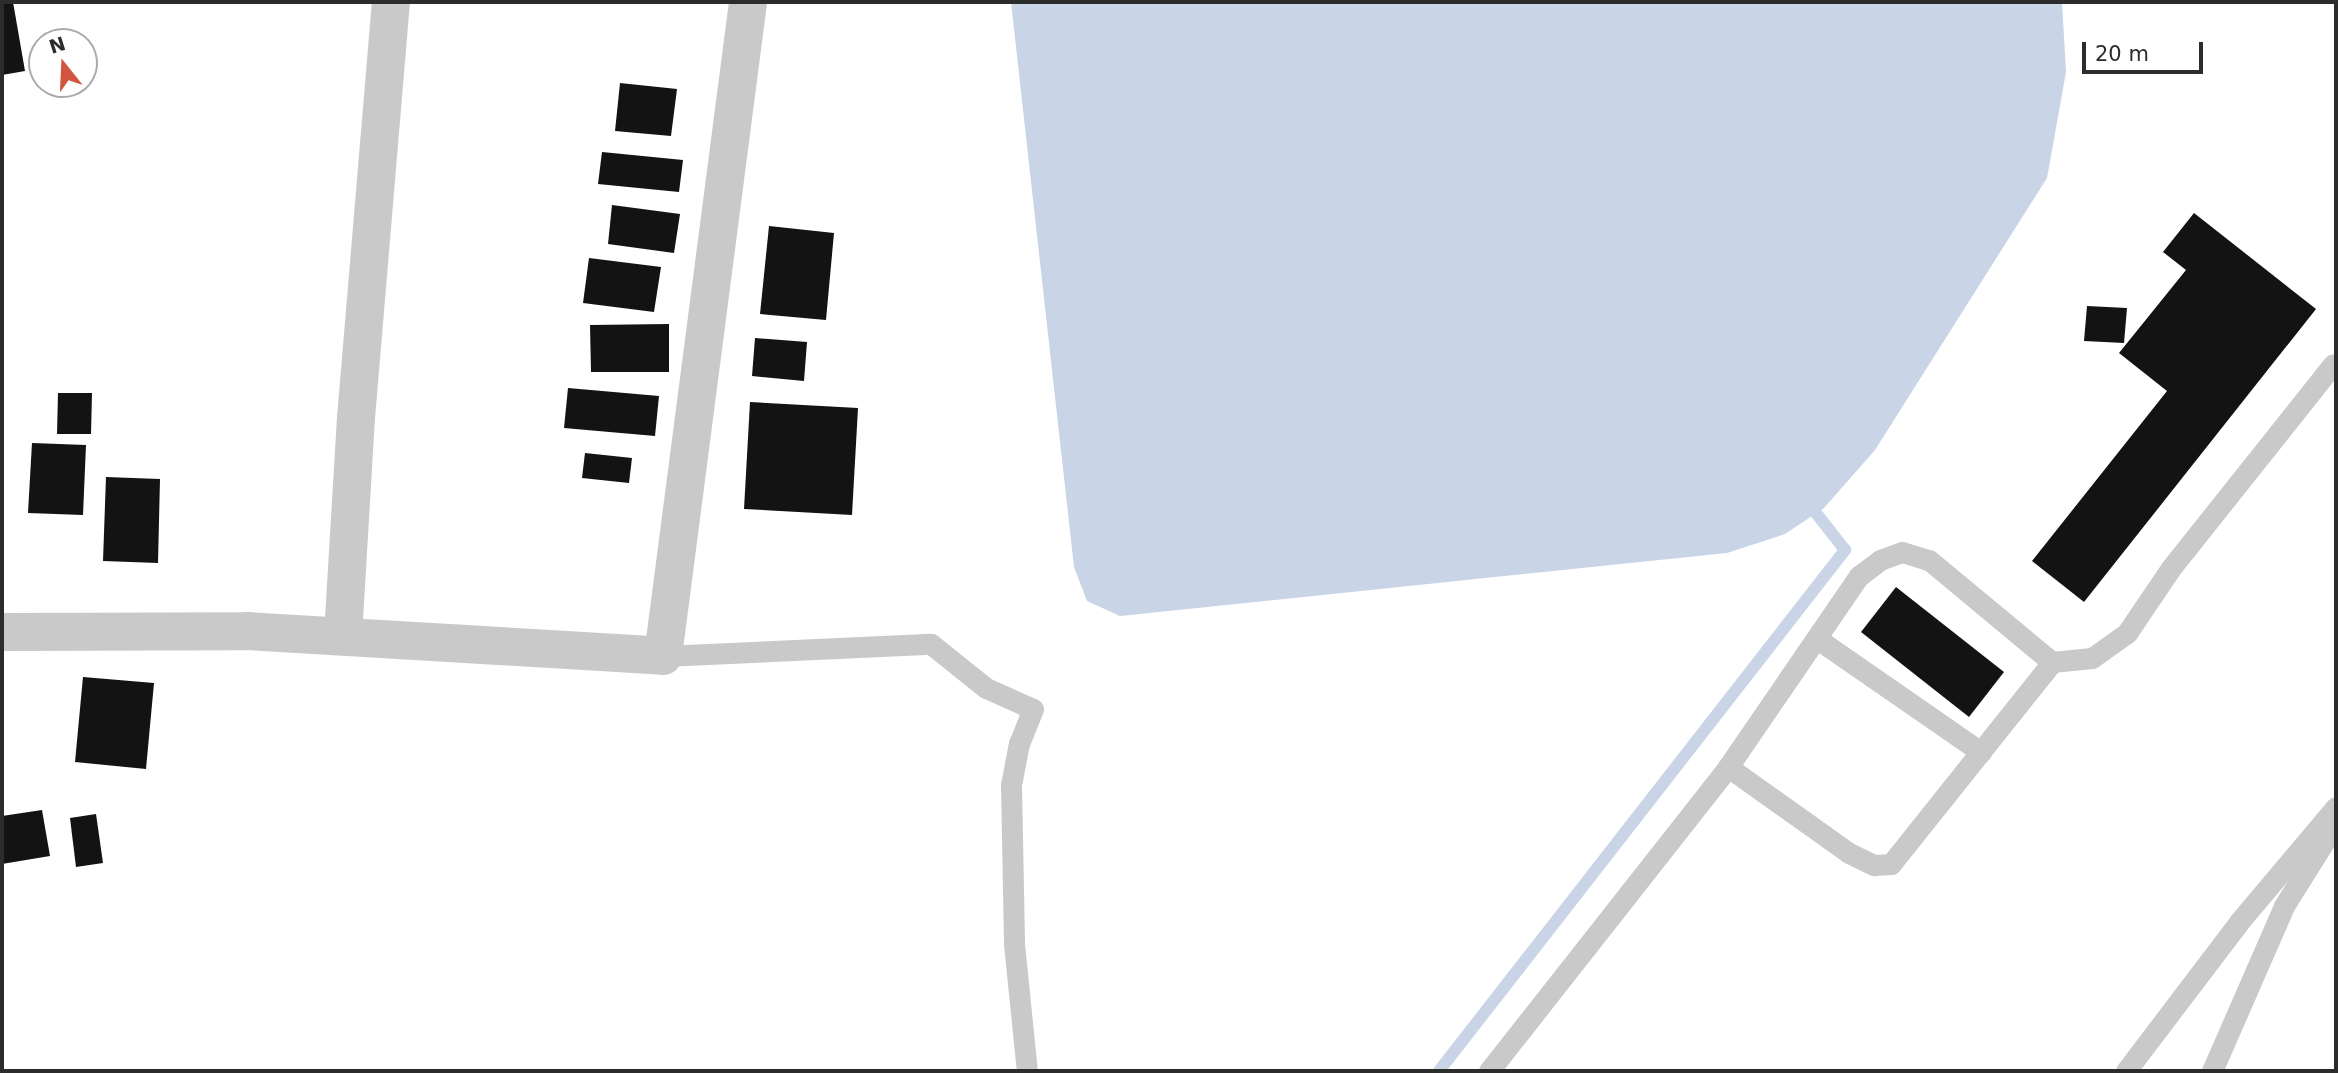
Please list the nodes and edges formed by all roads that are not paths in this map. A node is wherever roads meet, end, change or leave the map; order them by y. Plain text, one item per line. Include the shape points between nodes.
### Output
1 (391, 2) edge
2 (748, 2) edge
3 (2333, 364) dead end
4 (2, 632) edge
5 (343, 636) junction
6 (1819, 640) junction
7 (663, 656) junction
8 (2052, 662) junction
9 (1981, 752) junction
10 (1728, 767) junction
11 (2336, 807) edge
12 (2336, 823) edge
13 (1027, 1071) edge
14 (1489, 1071) edge
15 (2126, 1071) edge
16 (2212, 1071) edge

1 - 5 street via 355,418
2 - 7 street
3 - 8 lane via 2171,568 2127,633 2092,658
4 - 5 street via 247,631
5 - 7 street
6 - 8 lane via 1859,576 1880,559 1902,552 1929,560
6 - 9 lane
6 - 10 lane
7 - 13 lane via 930,643 986,688 1033,709 1019,743 1011,785 1014,944
8 - 9 lane
9 - 10 lane via 1891,864 1874,865
10 - 14 lane
11 - 15 lane via 2239,922
12 - 16 lane via 2284,906

